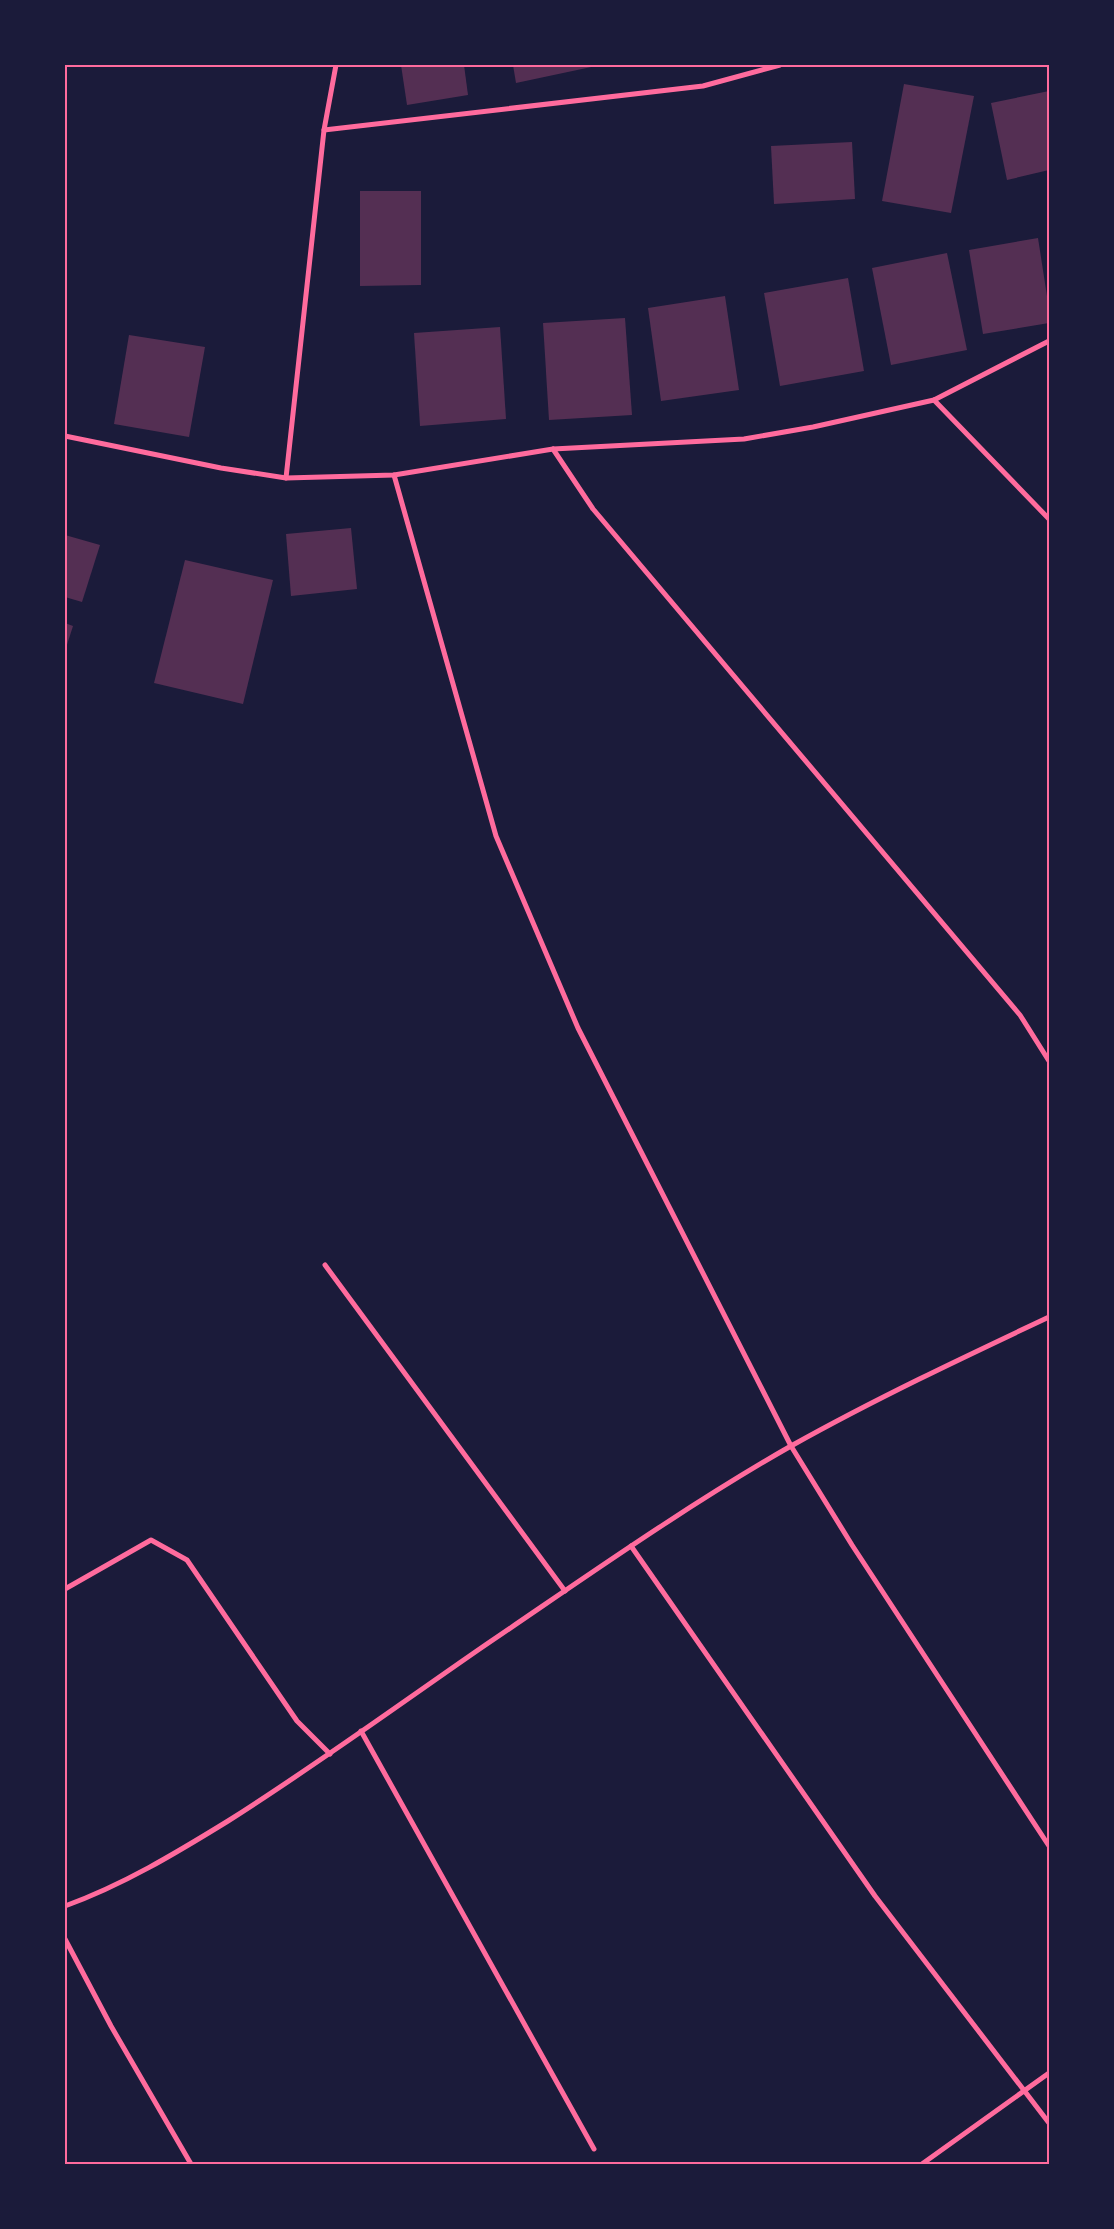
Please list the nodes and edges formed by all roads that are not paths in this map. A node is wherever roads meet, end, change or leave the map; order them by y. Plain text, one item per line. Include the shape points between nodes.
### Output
1 (336, 65) edge
2 (780, 65) edge
3 (324, 130) junction
4 (1049, 341) edge
5 (934, 400) junction
6 (65, 436) edge
7 (553, 449) junction
8 (394, 474) junction
9 (286, 478) junction
10 (1049, 519) edge
11 (1049, 1061) edge
12 (325, 1264) dead end
13 (1049, 1317) edge
14 (791, 1446) junction
15 (631, 1546) junction
16 (65, 1589) edge
17 (565, 1591) junction
18 (362, 1731) junction
19 (330, 1754) junction
20 (1049, 1846) edge
21 (65, 1906) edge
22 (65, 1939) edge
23 (1049, 2073) edge
24 (1025, 2089) junction
25 (1049, 2123) edge
26 (594, 2149) dead end
27 (192, 2164) edge
28 (922, 2164) edge

1 - 3 street
2 - 3 street via 703,86
3 - 9 street
4 - 5 street
5 - 7 street via 744,439
5 - 10 street
6 - 9 street
7 - 8 street
7 - 11 street via 593,509 1020,1016
8 - 9 street
8 - 14 street via 496,836 578,1028
12 - 17 street
13 - 14 street via 930,1373
14 - 15 street
14 - 20 street
15 - 17 street
15 - 24 street via 875,1896
16 - 19 street via 150,1540 187,1560 296,1720
17 - 18 street
18 - 19 street
18 - 26 street
19 - 21 street via 178,1852 100,1893
22 - 27 street via 111,2026
23 - 24 street
24 - 25 street
24 - 28 street

